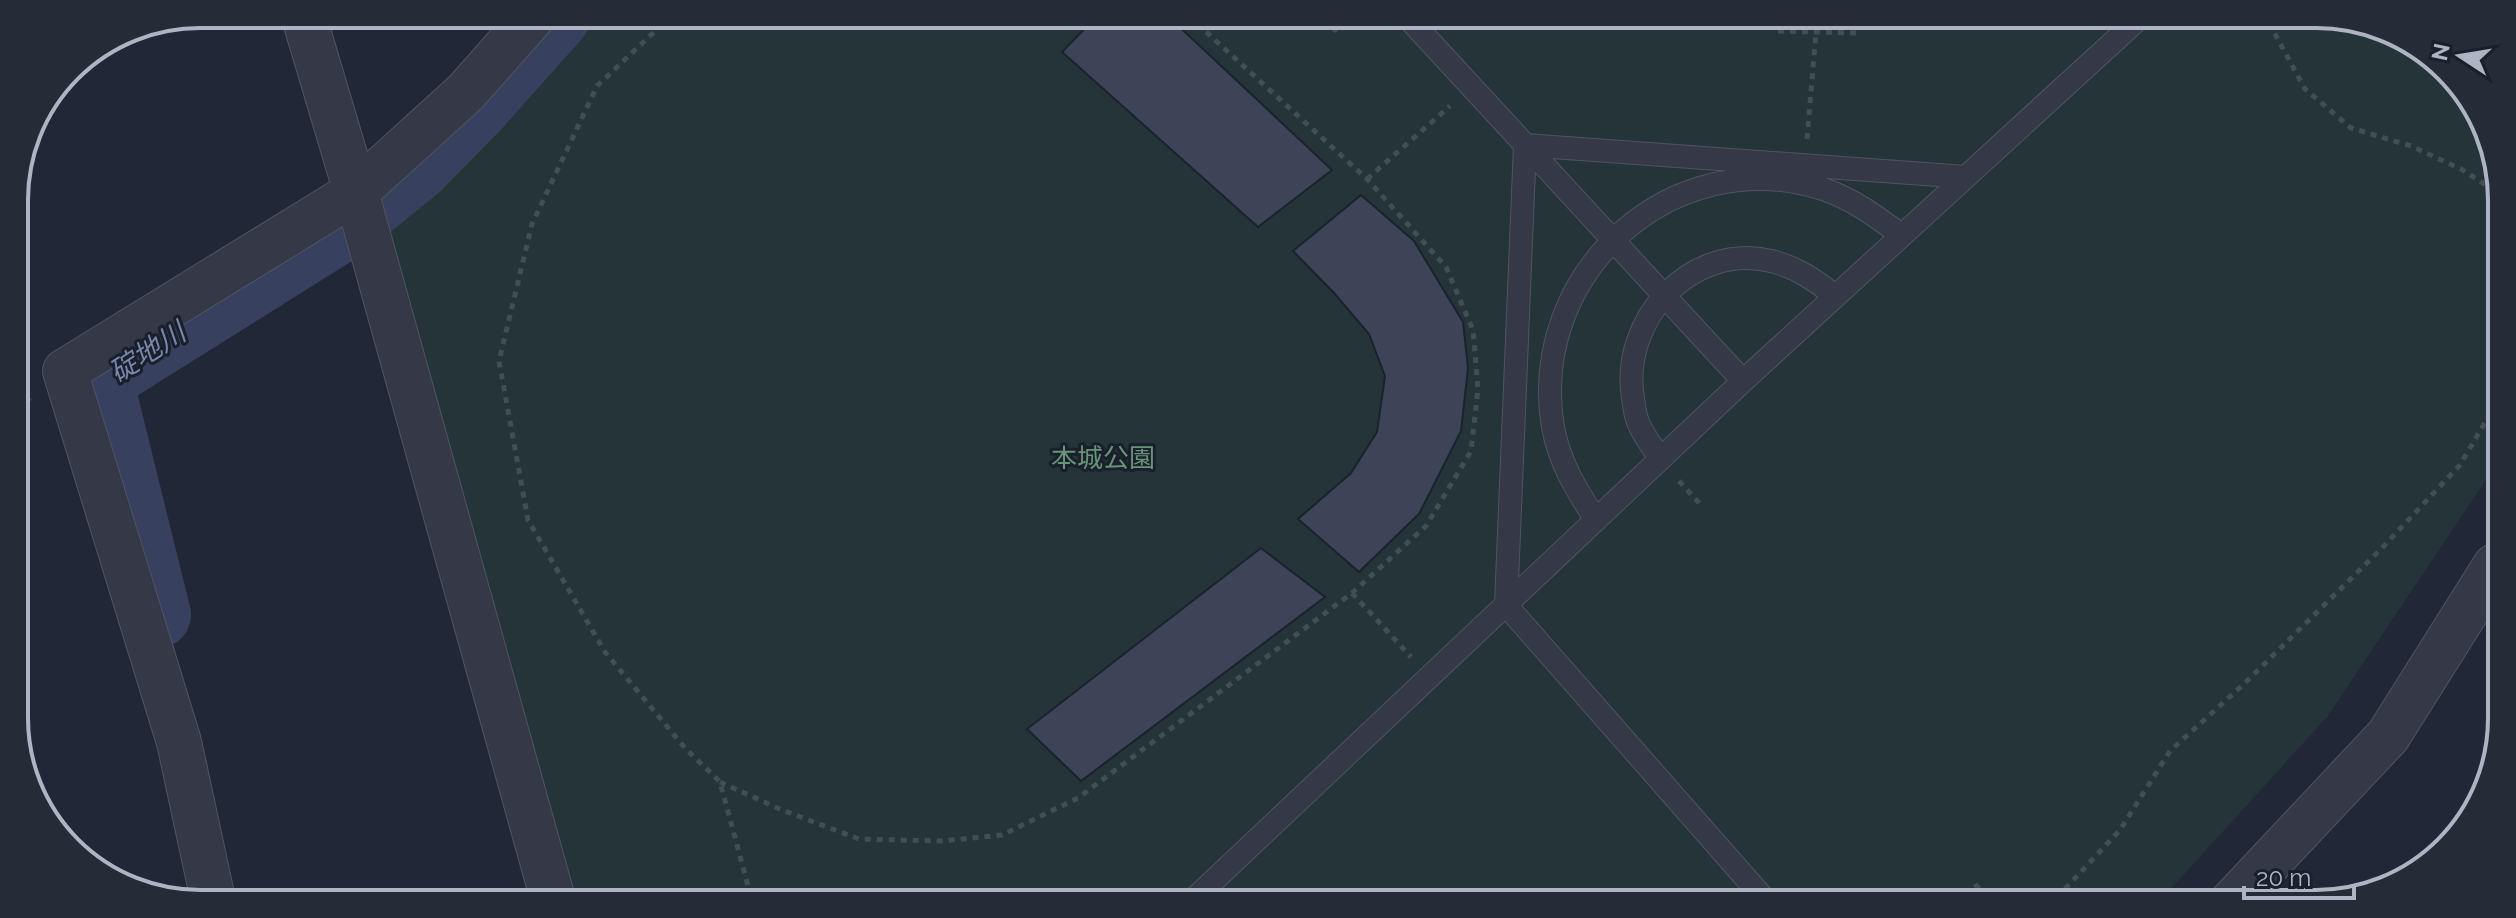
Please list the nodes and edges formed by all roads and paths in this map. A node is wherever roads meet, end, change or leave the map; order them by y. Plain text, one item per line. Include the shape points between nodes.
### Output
1 (307, 28) edge
2 (523, 28) edge
3 (658, 28) edge
4 (1202, 28) edge
5 (1417, 28) edge
6 (1776, 28) edge
7 (1857, 28) edge
8 (2129, 28) edge
9 (2272, 28) edge
10 (1816, 32) junction
11 (1472, 88) junction
12 (1525, 145) junction
13 (1805, 165) junction
14 (1966, 177) junction
15 (1367, 179) junction
16 (2487, 186) edge
17 (356, 192) junction
18 (1901, 235) junction
19 (1612, 239) junction
20 (1663, 295) junction
21 (1835, 296) junction
22 (1743, 381) junction
23 (2488, 417) edge
24 (1660, 459) junction
25 (1596, 520) junction
26 (2488, 577) edge
27 (1352, 593) junction
28 (1506, 605) junction
29 (1429, 677) junction
30 (720, 782) junction
31 (1975, 884) dead end
32 (211, 890) edge
33 (550, 890) edge
34 (749, 890) edge
35 (1204, 890) edge
36 (1756, 890) edge
37 (1980, 890) edge
38 (2064, 890) edge
39 (2243, 890) edge

1 - 17 street
2 - 17 street via 466,92
3 - 30 path via 597,86 532,224 499,361 528,520 605,652
4 - 15 path
5 - 11 lane
6 - 10 path
7 - 10 path via 1857,33
8 - 14 lane
9 - 16 path via 2305,89 2351,128 2411,146
10 - 13 path
11 - 12 lane
11 - 15 path
12 - 13 lane
12 - 19 lane
12 - 28 lane
13 - 14 lane
14 - 18 lane
15 - 27 path via 1446,267 1473,330 1478,389 1471,451 1426,526
17 - 32 street via 65,371 179,742
17 - 33 street
18 - 19 lane via 1865,208 1824,189 1779,180 1733,180 1661,204
18 - 21 lane
19 - 20 lane
19 - 25 lane via 1580,280 1559,326 1550,377 1553,428 1569,476
20 - 21 lane via 1693,272 1730,260 1768,260 1805,273
20 - 22 lane
20 - 24 lane via 1639,333 1629,376 1637,421
21 - 22 lane
22 - 24 lane
23 - 38 path via 2460,465 2381,549 2170,751 2120,830
24 - 25 lane
25 - 28 lane
26 - 39 street via 2388,736
27 - 29 path
27 - 30 path via 1078,798 1002,835 942,841 859,839
28 - 29 lane
28 - 36 lane
29 - 35 lane
30 - 34 path
31 - 37 path

